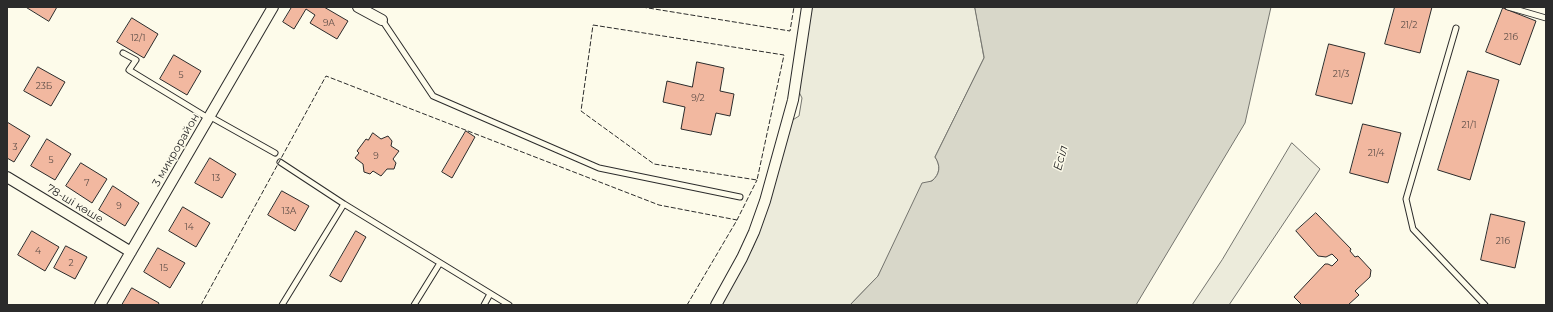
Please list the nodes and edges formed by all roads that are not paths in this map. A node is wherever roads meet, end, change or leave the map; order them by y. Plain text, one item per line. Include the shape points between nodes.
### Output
1 (272, 7) edge
2 (358, 7) edge
3 (807, 7) edge
4 (1508, 7) edge
5 (1546, 18) edge
6 (382, 20) joint
7 (1456, 28) dead end
8 (123, 53) dead end
9 (209, 117) junction
10 (275, 153) dead end
11 (280, 162) dead end
12 (7, 177) edge
13 (740, 197) dead end
14 (344, 204) junction
15 (130, 252) junction
16 (440, 263) junction
17 (490, 294) junction
18 (100, 305) edge
19 (282, 305) edge
20 (414, 305) edge
21 (484, 305) edge
22 (509, 305) edge
23 (716, 305) edge
24 (1485, 305) edge

1 - 9 street, 3 микрорайон
2 - 6 street
3 - 23 street via 793,100 765,201 742,258
4 - 5 lane
6 - 13 lane via 433,96 599,168
7 - 24 lane via 1406,199 1413,229
8 - 9 lane via 136,60 130,70
9 - 10 lane
9 - 15 street, 3 микрорайон
11 - 14 lane
12 - 15 street, 78-ші көше
14 - 16 lane
14 - 19 lane
15 - 18 street, 3 микрорайон
16 - 17 lane
16 - 20 lane
17 - 21 lane
17 - 22 lane

